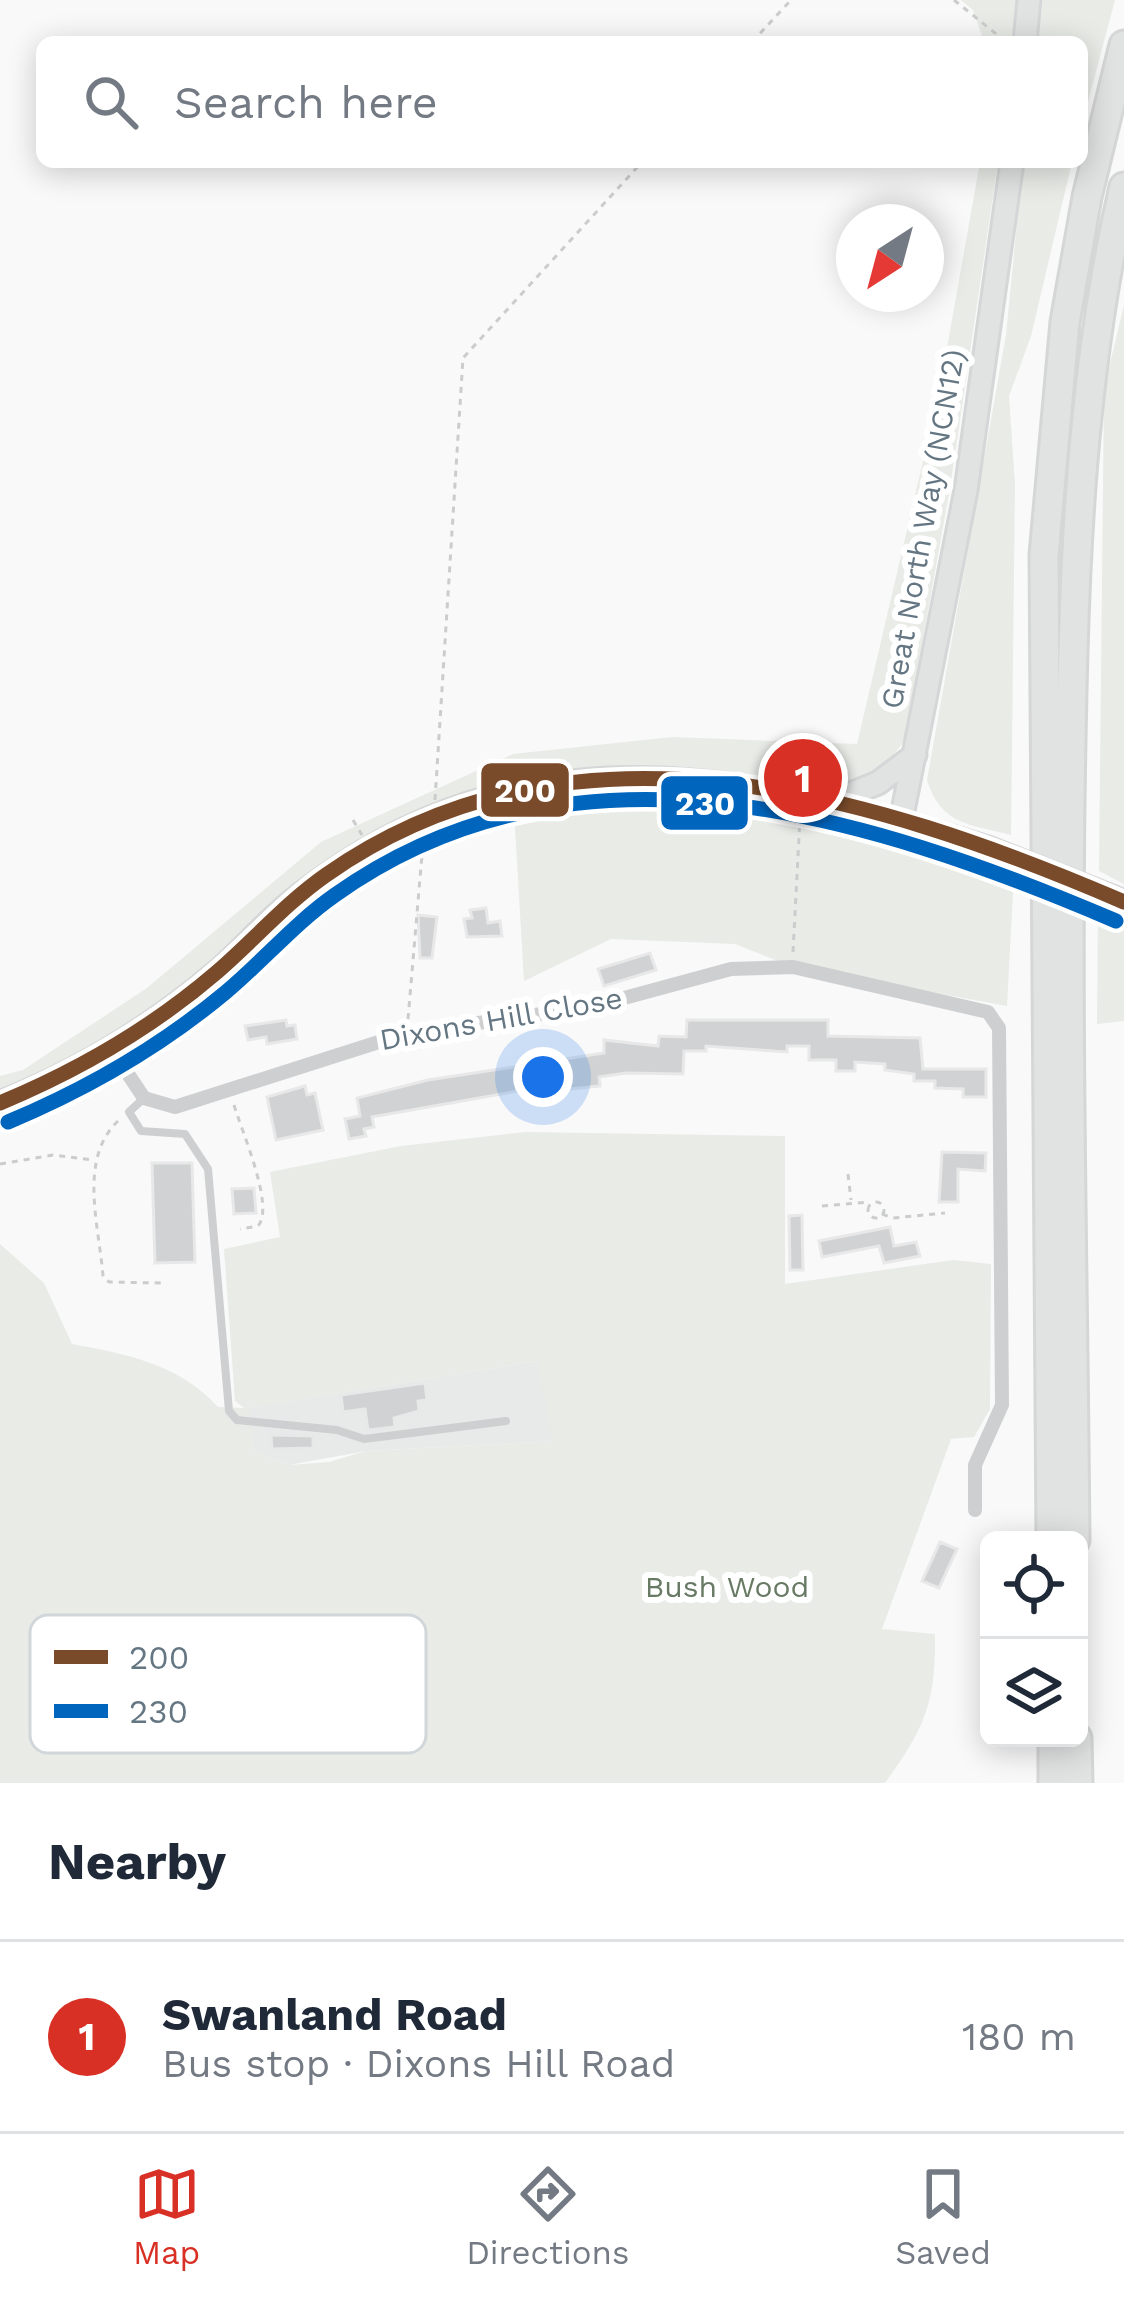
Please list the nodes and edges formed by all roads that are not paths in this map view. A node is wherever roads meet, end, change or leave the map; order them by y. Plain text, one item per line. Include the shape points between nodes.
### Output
1 (1029, 0) edge
2 (1025, 36) edge
3 (1124, 45) edge
4 (1011, 168) edge
5 (1124, 187) edge
6 (916, 755) junction
7 (827, 803) junction
8 (901, 820) junction
9 (1123, 902) edge
10 (117, 1058) junction
11 (144, 1098) junction
12 (0, 1103) edge
13 (506, 1421) dead end
14 (975, 1510) dead end
15 (1051, 1531) edge
16 (1075, 1531) edge
17 (1053, 1747) edge
18 (1077, 1747) edge
19 (1053, 1783) edge
20 (1078, 1783) edge

1 - 2 street
3 - 15 highway via 1065,322 1044,555
4 - 6 street via 966,490
5 - 16 highway via 1100,315 1076,551 1069,906
6 - 7 street
6 - 8 street
7 - 8 street
7 - 10 street via 688,782 579,778 471,799 363,850 300,894
8 - 9 street, bridge
10 - 11 street
10 - 12 street
11 - 13 lane via 129,1112 142,1131 185,1134 208,1169 237,1420 364,1439
11 - 14 street, Dixons Hill Close via 175,1107 342,1049 591,1006 731,969 793,967 988,1012 998,1028 1002,1405 975,1465
17 - 19 highway
18 - 20 highway

